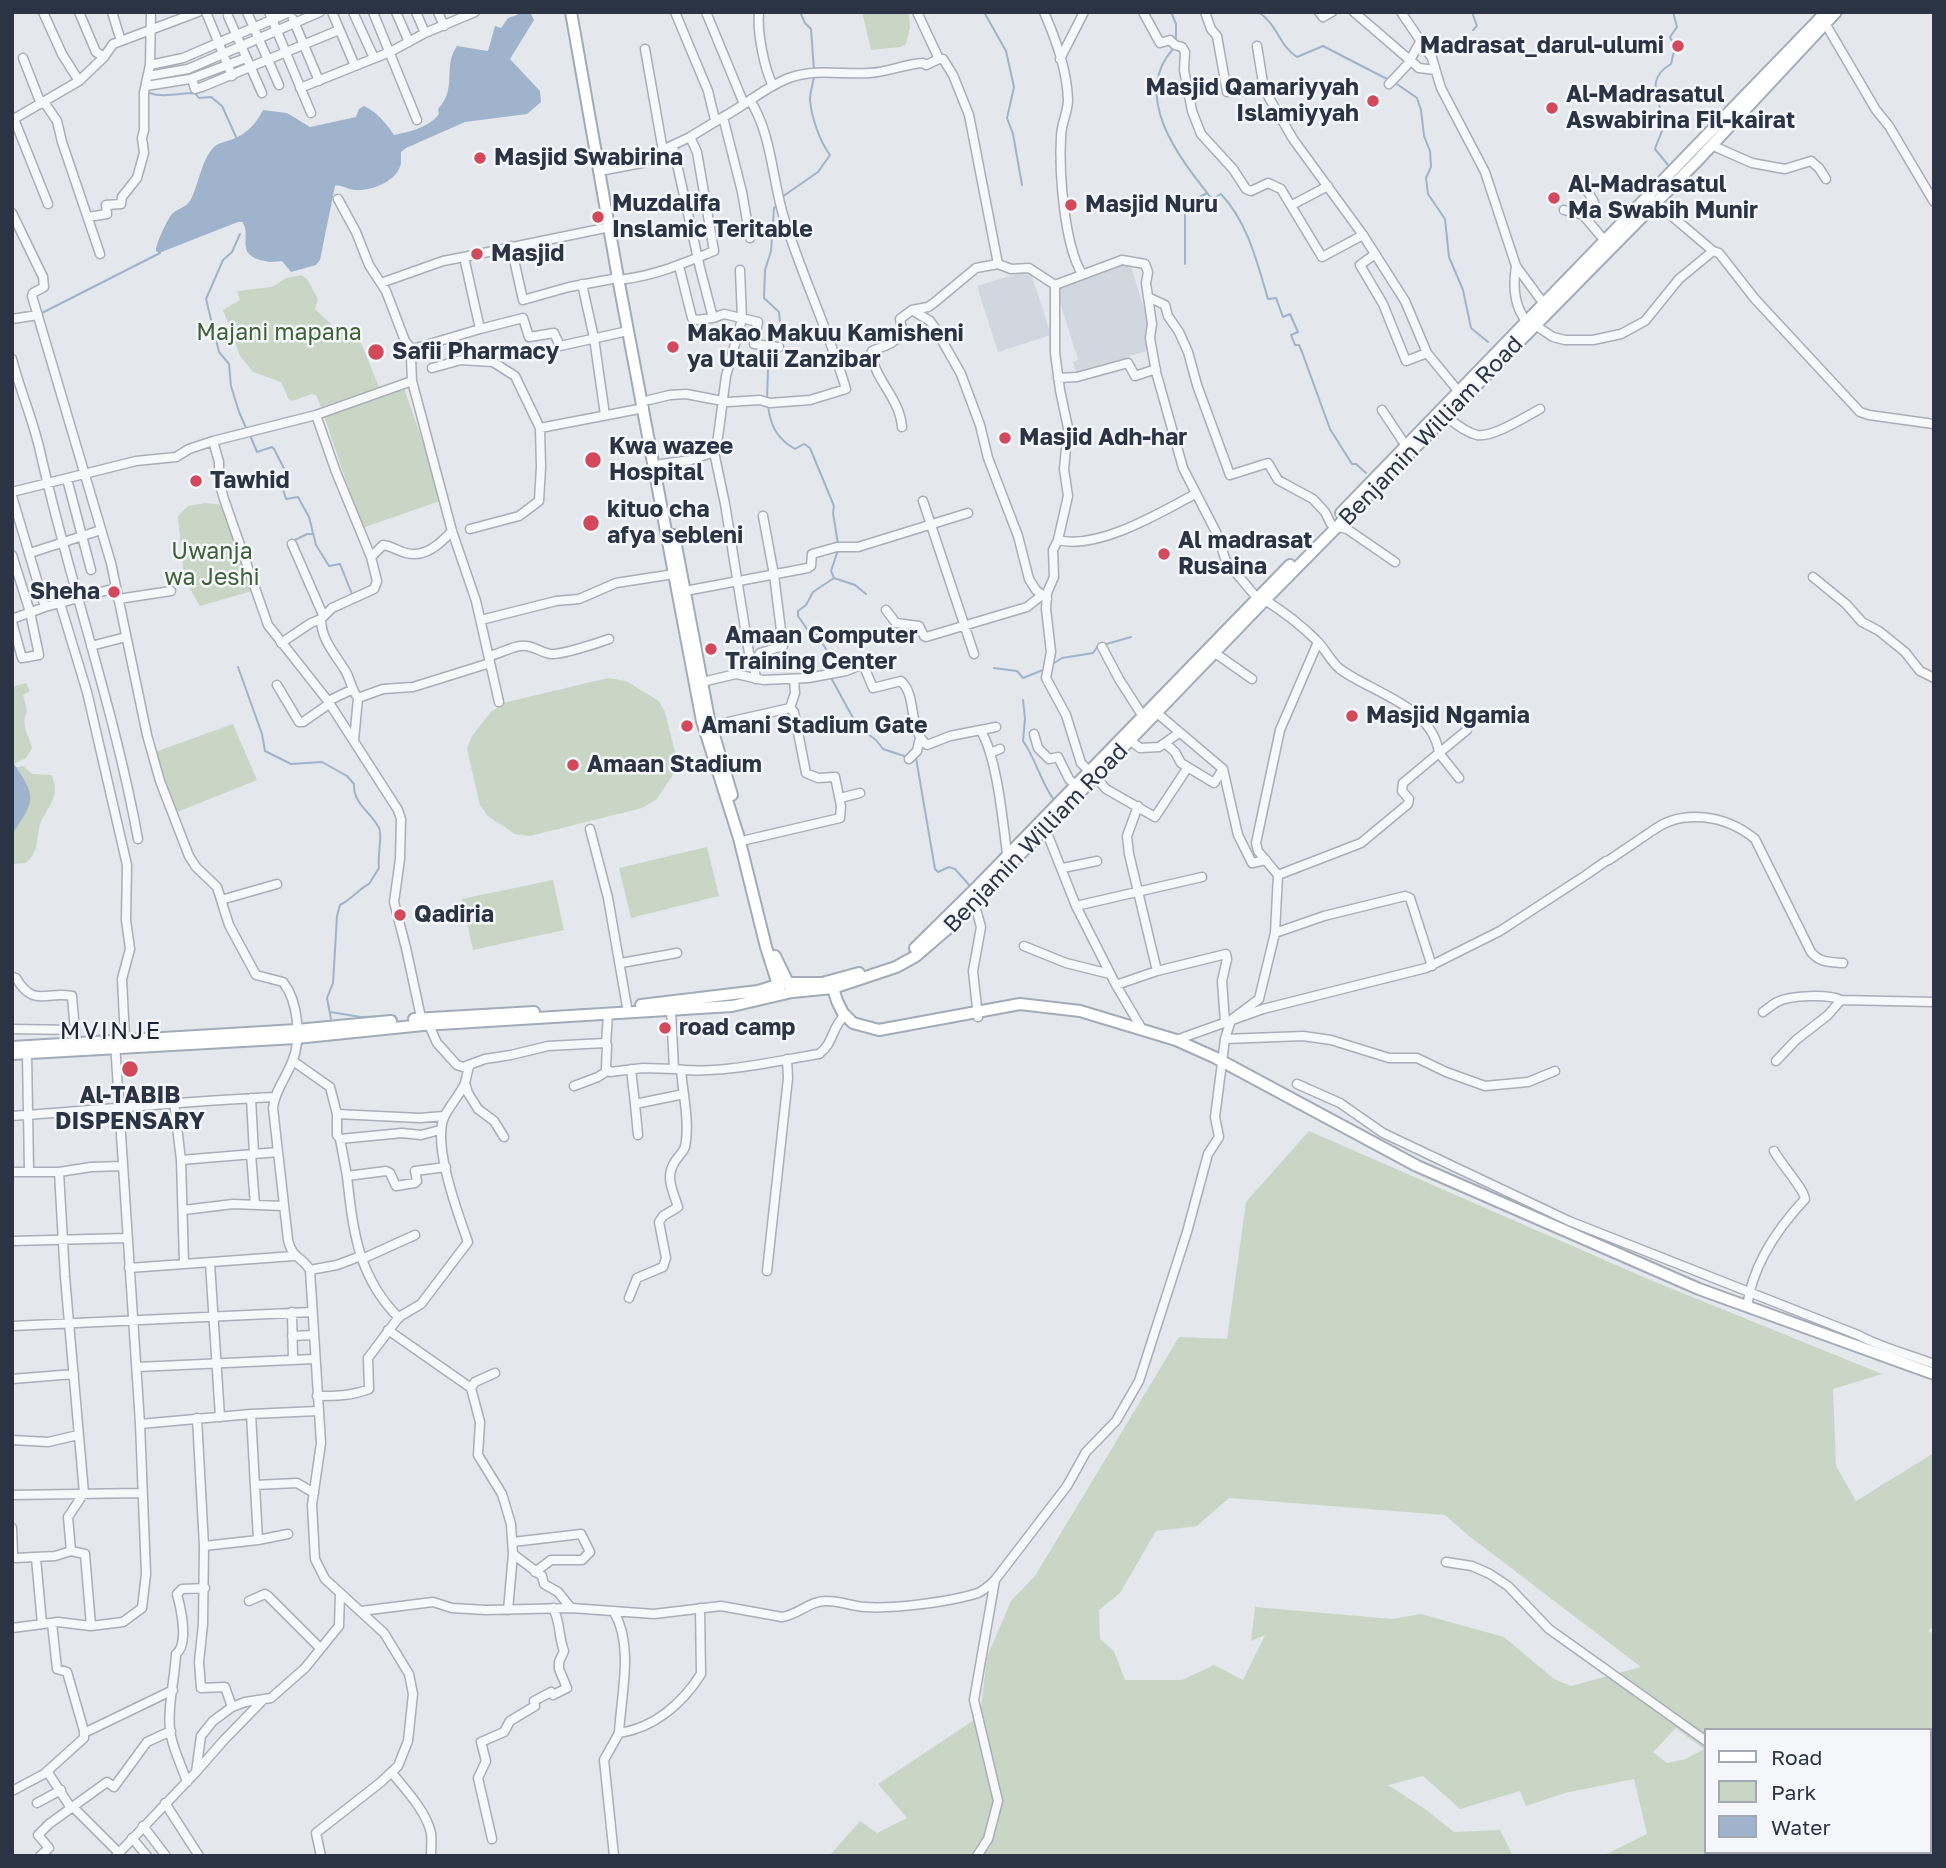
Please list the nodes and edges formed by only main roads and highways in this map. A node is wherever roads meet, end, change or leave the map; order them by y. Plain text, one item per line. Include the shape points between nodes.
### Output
1 (570, 12) edge
2 (577, 12) edge
3 (1836, 12) edge
4 (1826, 18) edge
5 (1652, 199) junction
6 (621, 279) junction
7 (1531, 323) junction
8 (646, 404) junction
9 (1334, 526) junction
10 (1261, 599) junction
11 (707, 727) junction
12 (1092, 773) junction
13 (829, 985) junction
14 (785, 988) junction
15 (424, 1023) junction
16 (119, 1042) junction
17 (12, 1046) edge
18 (12, 1054) edge
19 (1934, 1374) edge

1 - 6 main road
2 - 6 main road
3 - 4 main road, Benjamin William Road
4 - 5 main road, Benjamin William Road
4 - 5 main road, Benjamin William Road via 1711,145
5 - 7 main road, Benjamin William Road
5 - 7 main road, Benjamin William Road via 1605,241
6 - 8 main road
6 - 8 main road
7 - 9 main road, Benjamin William Road via 1406,446
7 - 9 main road, Benjamin William Road via 1447,418
8 - 11 main road via 674,574
8 - 11 main road via 685,591
9 - 10 main road, Benjamin William Road
10 - 12 main road, Benjamin William Road via 1142,715
10 - 12 main road, Benjamin William Road via 1131,741
11 - 14 main road via 746,840
11 - 14 main road via 766,947
12 - 13 main road, Benjamin William Road via 912,951 878,969
12 - 13 main road, Benjamin William Road via 974,902 916,956 896,967
13 - 14 main road, Benjamin William Road
13 - 19 main road via 842,1017 861,1034 879,1036 978,1014 1053,1008 1142,1028 1222,1061 1416,1166 1686,1284
14 - 15 main road via 627,1007
14 - 15 main road via 732,1006
15 - 16 main road
16 - 17 main road
16 - 18 main road

